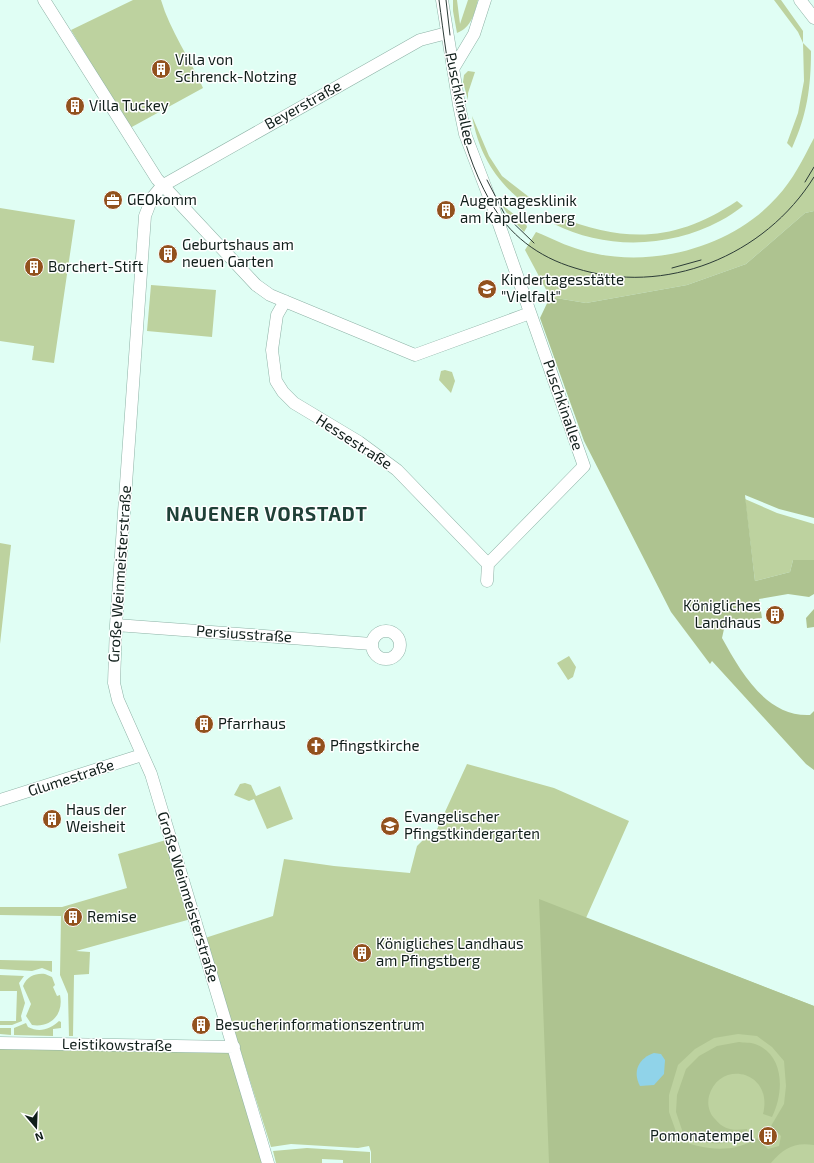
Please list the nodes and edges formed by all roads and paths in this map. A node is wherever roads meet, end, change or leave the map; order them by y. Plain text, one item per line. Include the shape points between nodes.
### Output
1 (44, 0) edge
2 (442, 0) edge
3 (485, 0) edge
4 (800, 0) edge
5 (814, 18) edge
6 (446, 33) junction
7 (453, 70) junction
8 (162, 186) junction
9 (285, 301) junction
10 (530, 313) junction
11 (488, 564) junction
12 (487, 581) dead end
13 (116, 625) junction
14 (372, 644) dead end
15 (142, 756) junction
16 (0, 800) edge
17 (0, 1043) edge
18 (234, 1047) junction
19 (268, 1163) edge

1 - 8 street
2 - 6 street, Puschkinallee
3 - 7 street via 474,34
4 - 5 street
6 - 7 street, Puschkinallee
6 - 8 street, Beyerstraße via 420,40
7 - 10 street, Puschkinallee via 465,134 491,199
8 - 9 street via 256,285
8 - 13 street, Große Weinmeisterstraße via 152,198 144,216
9 - 10 street via 415,355
9 - 11 street, Hessestraße via 277,315 272,350 276,382 283,392 294,403 359,442 397,470
10 - 11 street, Puschkinallee via 584,466
11 - 12 street
13 - 14 street, Persiusstraße
13 - 15 street, Große Weinmeisterstraße via 114,683 118,700
15 - 16 street, Glumestraße
15 - 18 street, Große Weinmeisterstraße via 150,774
17 - 18 street, Leistikowstraße
18 - 19 street, Große Weinmeisterstraße

